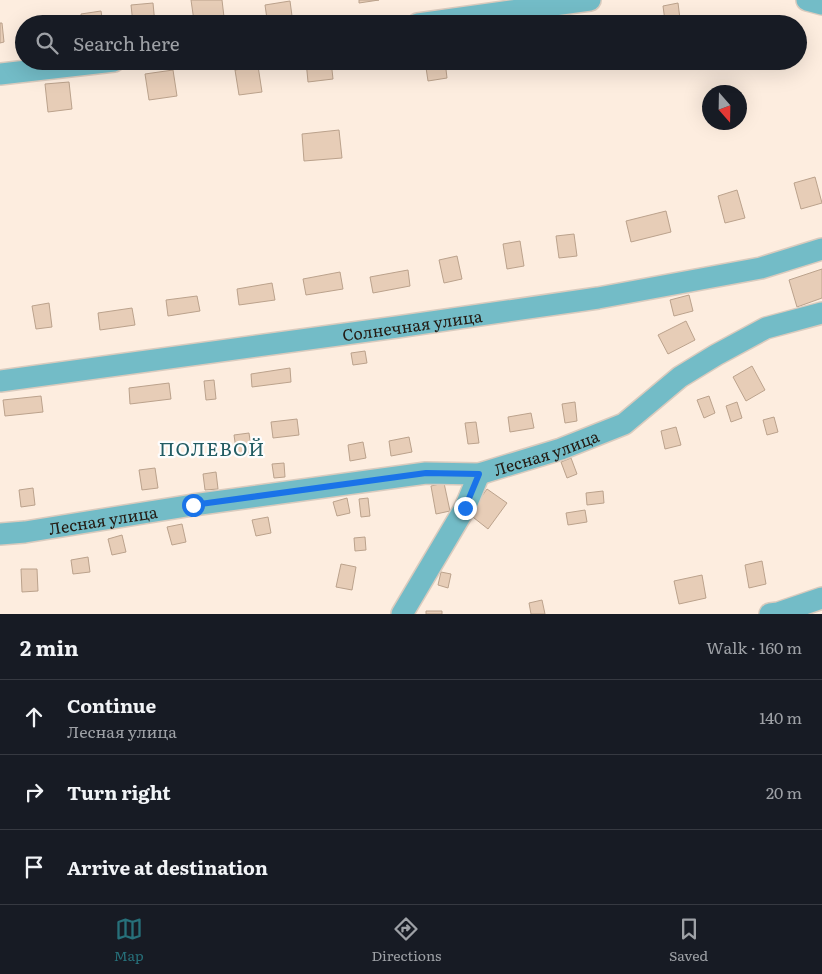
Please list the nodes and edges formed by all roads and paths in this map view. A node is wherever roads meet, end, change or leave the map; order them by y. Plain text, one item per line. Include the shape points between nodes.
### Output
1 (590, 0) edge
2 (807, 0) edge
3 (822, 4) edge
4 (482, 15) edge
5 (35, 70) edge
6 (0, 74) edge
7 (822, 249) edge
8 (822, 313) edge
9 (0, 380) edge
10 (479, 474) junction
11 (0, 534) edge
12 (821, 602) edge
13 (402, 614) edge
14 (770, 614) edge

1 - 4 street
2 - 3 street
5 - 6 street
7 - 9 street, Солнечная улица via 762,268 598,298
8 - 10 street, Лесная улица via 766,328 716,355 680,378 624,424 561,449
10 - 11 street, Лесная улица via 426,473
10 - 13 street via 465,508
12 - 14 street

